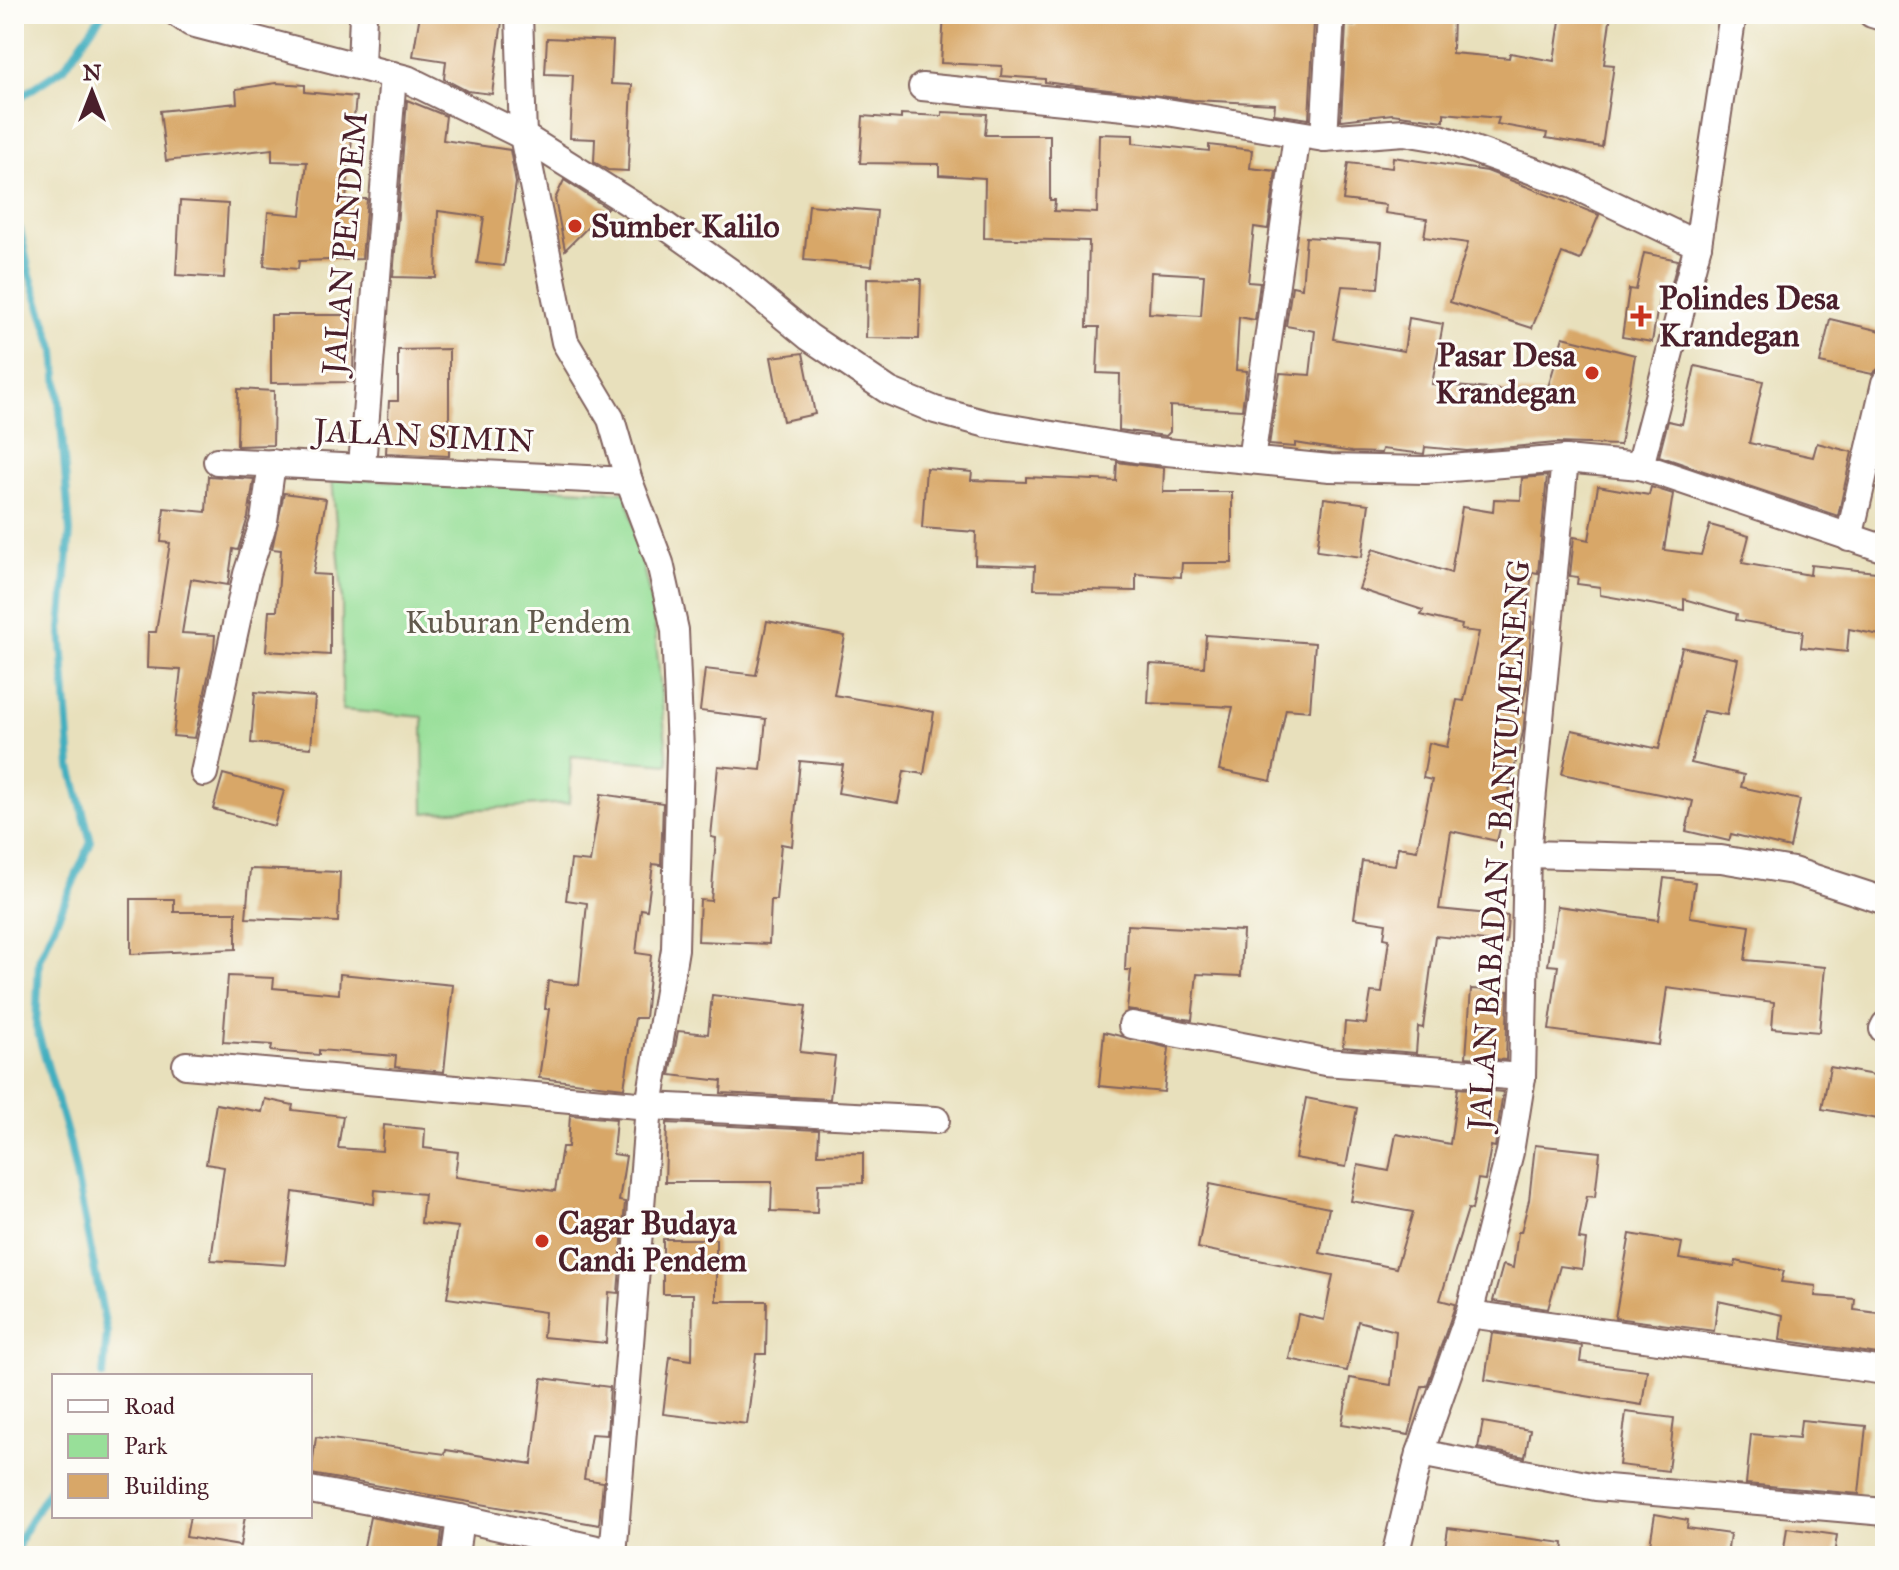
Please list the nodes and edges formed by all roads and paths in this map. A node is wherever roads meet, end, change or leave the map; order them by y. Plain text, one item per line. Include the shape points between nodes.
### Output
1 (178, 14) edge
2 (363, 14) edge
3 (519, 14) edge
4 (1331, 14) edge
5 (1733, 14) edge
6 (1872, 14) edge
7 (1885, 18) edge
8 (361, 66) junction
9 (393, 75) junction
10 (922, 87) dead end
11 (1297, 135) junction
12 (523, 136) junction
13 (1324, 138) junction
14 (1698, 245) junction
15 (1885, 383) edge
16 (1565, 459) junction
17 (1251, 460) junction
18 (217, 461) dead end
19 (272, 463) junction
20 (362, 466) junction
21 (1640, 466) junction
22 (629, 481) junction
23 (1849, 538) junction
24 (1885, 549) edge
25 (204, 773) dead end
26 (1527, 854) junction
27 (1885, 901) edge
28 (1132, 1025) dead end
29 (186, 1065) dead end
30 (1522, 1077) junction
31 (649, 1106) junction
32 (936, 1120) dead end
33 (1469, 1314) junction
34 (1885, 1371) edge
35 (1420, 1453) junction
36 (312, 1490) edge
37 (1885, 1512) edge
38 (460, 1518) junction
39 (613, 1555) edge
40 (455, 1556) edge
41 (1395, 1556) edge

1 - 8 street via 191,23
2 - 8 street
3 - 12 street
4 - 13 street
5 - 14 street
6 - 7 street
8 - 9 street
9 - 12 street
9 - 20 street, JALAN PENDEM
10 - 11 street via 1155,110
11 - 13 street
11 - 17 street
12 - 17 street via 663,224 889,391 987,424 1136,449
12 - 22 street via 565,342 611,419
13 - 14 street via 1404,132 1440,138 1573,185
14 - 21 street
15 - 23 street
16 - 17 street via 1425,470
16 - 21 street
16 - 26 street, JALAN BABADAN - BANYUMENENG
18 - 19 street, JALAN SIMIN
19 - 20 street, JALAN SIMIN
19 - 25 street via 264,521 247,574
20 - 22 street, JALAN SIMIN
21 - 23 street
22 - 31 street via 660,563 675,630 680,750 675,949
23 - 24 street
26 - 27 street via 1721,859 1793,871
26 - 30 street, JALAN BABADAN - BANYUMENENG
28 - 30 street via 1325,1062
29 - 31 street
30 - 33 street, JALAN BABADAN - BANYUMENENG via 1510,1152
31 - 32 street
31 - 39 street
33 - 34 street
33 - 35 street, JALAN BABADAN - BANYUMENENG
35 - 37 street via 1596,1487
35 - 41 street, JALAN BABADAN - BANYUMENENG
36 - 38 street
38 - 39 street
38 - 40 street

